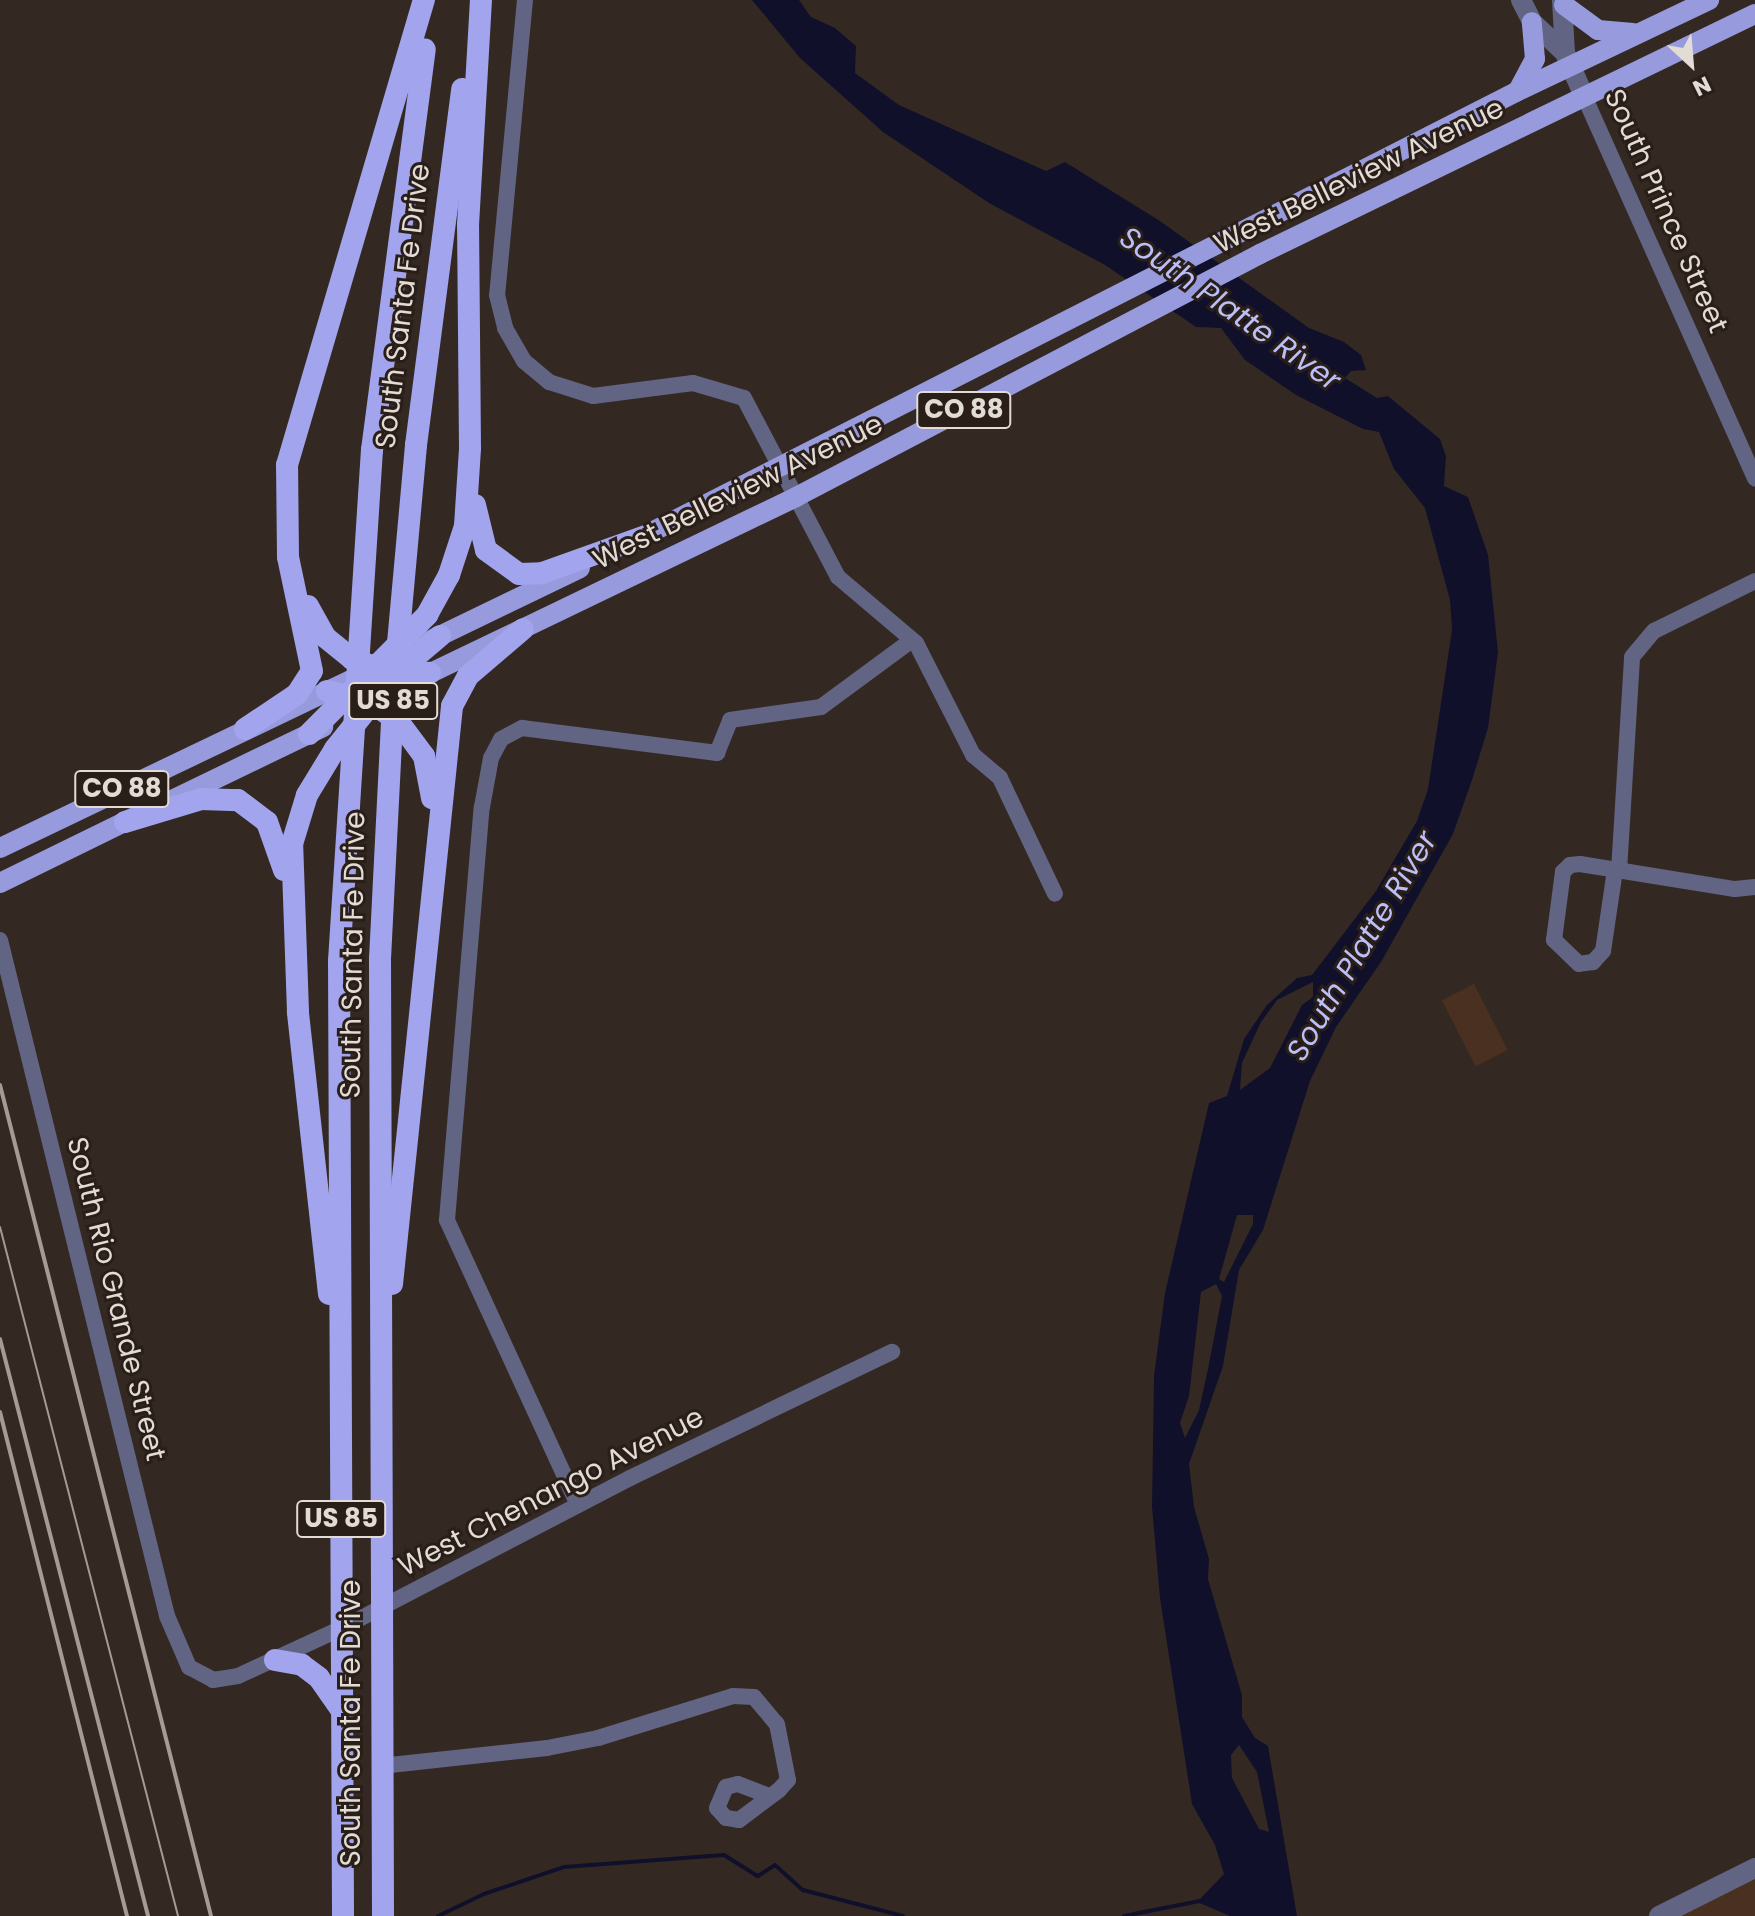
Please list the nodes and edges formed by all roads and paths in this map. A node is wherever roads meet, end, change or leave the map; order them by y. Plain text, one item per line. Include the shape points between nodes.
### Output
1 (424, 0) edge
2 (432, 0) edge
3 (479, 0) edge
4 (525, 0) edge
5 (1521, 0) edge
6 (1709, 0) edge
7 (1563, 3) edge
8 (1755, 14) edge
9 (1532, 22) junction
10 (1645, 30) junction
11 (1568, 60) junction
12 (1516, 92) junction
13 (1584, 96) junction
14 (293, 436) junction
15 (470, 448) junction
16 (783, 470) junction
17 (1755, 479) edge
18 (796, 497) junction
19 (643, 537) junction
20 (1754, 584) edge
21 (523, 629) junction
22 (440, 636) joint
23 (912, 640) junction
24 (385, 671) junction
25 (430, 673) junction
26 (327, 691) junction
27 (361, 698) junction
28 (245, 729) junction
29 (309, 734) joint
30 (125, 822) junction
31 (0, 848) edge
32 (433, 855) junction
33 (1617, 871) junction
34 (0, 883) edge
35 (1755, 887) edge
36 (1055, 894) dead end
37 (290, 899) junction
38 (0, 940) edge
39 (892, 1352) dead end
40 (339, 1410) junction
41 (382, 1428) junction
42 (578, 1505) junction
43 (381, 1609) junction
44 (342, 1628) junction
45 (275, 1660) junction
46 (189, 1667) joint
47 (342, 1711) junction
48 (381, 1766) junction
49 (770, 1796) dead end
50 (1755, 1868) edge
51 (343, 1916) edge
52 (383, 1916) edge
53 (1659, 1916) edge

1 - 14 highway via 367,207
2 - 40 highway, South Santa Fe Drive / US 85, bridge via 372,450 339,961
3 - 15 highway via 468,225
3 - 41 highway, South Santa Fe Drive / US 85, bridge via 436,269 393,698 380,959
4 - 16 street via 497,295 505,328 524,361 549,382 593,396 693,383 730,390 752,409
5 - 9 street, South Prince Street
6 - 10 main road, West Belleview Avenue / CO 88
7 - 10 main road via 1598,30 1625,35
7 - 11 street, South Prince Street
8 - 13 main road, West Belleview Avenue / CO 88
9 - 11 street, South Prince Street
9 - 12 main road via 1535,59
10 - 11 main road, West Belleview Avenue / CO 88
11 - 12 main road, West Belleview Avenue / CO 88
11 - 13 street, South Prince Street
12 - 16 main road, West Belleview Avenue / CO 88
13 - 17 street, South Prince Street
13 - 18 main road, West Belleview Avenue / CO 88 via 1260,254
14 - 24 highway via 288,508 307,605 334,646
14 - 28 highway via 285,485 286,534 312,671 297,694
15 - 19 highway via 479,534 492,558 512,572 542,573
15 - 24 highway via 465,526 449,575
16 - 18 street
16 - 19 main road, West Belleview Avenue / CO 88
18 - 21 main road, West Belleview Avenue / CO 88
18 - 23 street via 838,577
19 - 22 main road, West Belleview Avenue / CO 88
20 - 33 street via 1654,631 1632,657
21 - 25 main road, West Belleview Avenue / CO 88
21 - 32 highway via 468,676 455,697
22 - 24 highway
23 - 36 street via 973,755 1000,778
23 - 42 street via 821,707 730,720 717,753 522,728 501,739 491,758 482,807 447,1220
24 - 25 highway
24 - 26 main road, CO 88
24 - 27 highway
25 - 27 main road, West Belleview Avenue / CO 88
26 - 27 highway
26 - 28 main road, CO 88
27 - 29 highway
27 - 32 highway via 398,721 424,756 431,779
27 - 37 highway via 307,795 292,844
28 - 31 main road, CO 88
29 - 30 main road, CO 88
30 - 34 main road, CO 88
30 - 37 highway via 213,797 245,802 272,832
32 - 41 highway
33 - 33 street via 1580,864 1563,872 1554,940 1579,964 1593,962 1603,951
33 - 35 street via 1735,889
37 - 40 highway
38 - 46 street, South Rio Grande Street via 167,1616
39 - 42 street, West Chenango Avenue
40 - 44 highway, South Santa Fe Drive / US 85
41 - 43 highway, South Santa Fe Drive / US 85
42 - 43 street, West Chenango Avenue
43 - 44 street, West Chenango Avenue
43 - 48 highway, South Santa Fe Drive / US 85
44 - 45 street, West Chenango Avenue
44 - 47 highway, South Santa Fe Drive / US 85
45 - 46 street, West Chenango Avenue via 213,1680
45 - 47 highway via 302,1665 319,1678
47 - 51 highway, South Santa Fe Drive / US 85
48 - 49 street via 547,1748 598,1738 733,1696 754,1697 777,1724 788,1762 788,1780
48 - 52 highway, South Santa Fe Drive / US 85
50 - 53 street

